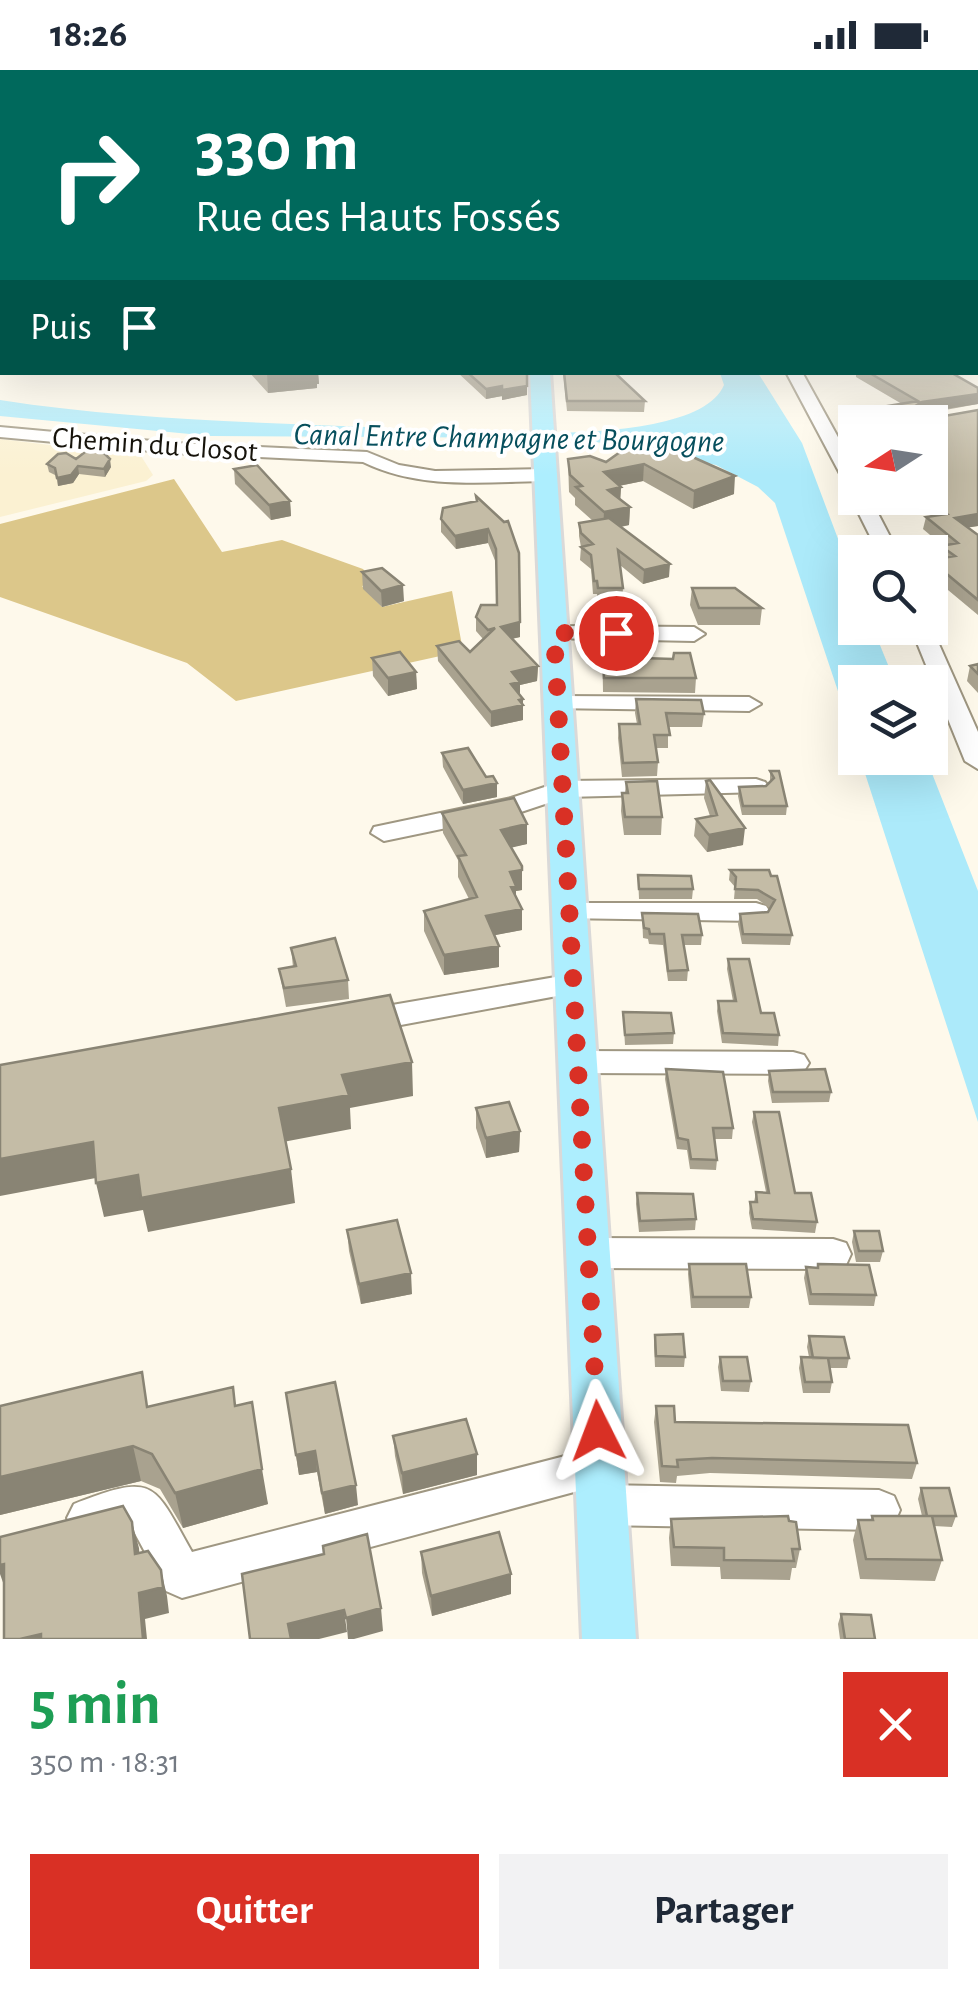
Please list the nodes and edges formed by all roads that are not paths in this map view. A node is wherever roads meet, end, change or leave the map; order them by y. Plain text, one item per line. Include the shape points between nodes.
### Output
1 (540, 375) edge
2 (796, 375) edge
3 (0, 432) edge
4 (829, 432) junction
5 (838, 432) edge
6 (544, 446) junction
7 (838, 450) edge
8 (554, 633) junction
9 (694, 634) dead end
10 (929, 645) edge
11 (558, 703) junction
12 (749, 704) dead end
13 (978, 761) edge
14 (756, 787) edge
15 (563, 790) junction
16 (384, 833) dead end
17 (570, 912) junction
18 (756, 912) edge
19 (573, 984) junction
20 (328, 1026) edge
21 (578, 1062) junction
22 (793, 1062) dead end
23 (588, 1253) junction
24 (832, 1254) dead end
25 (601, 1486) junction
26 (879, 1510) dead end
27 (54, 1527) edge
28 (609, 1639) edge

1 - 6 main road
2 - 4 street
3 - 6 street, Chemin du Closot via 367,457 435,477
4 - 5 street
4 - 7 street
6 - 8 main road
8 - 9 street
8 - 11 main road
10 - 13 street
11 - 12 street
11 - 15 main road
14 - 15 street
15 - 16 street
15 - 17 main road
17 - 18 street
17 - 19 main road
19 - 20 street
19 - 21 main road
21 - 22 street
21 - 23 main road
23 - 24 street
23 - 25 main road
25 - 26 street
25 - 27 street via 182,1576 142,1505
25 - 28 main road

